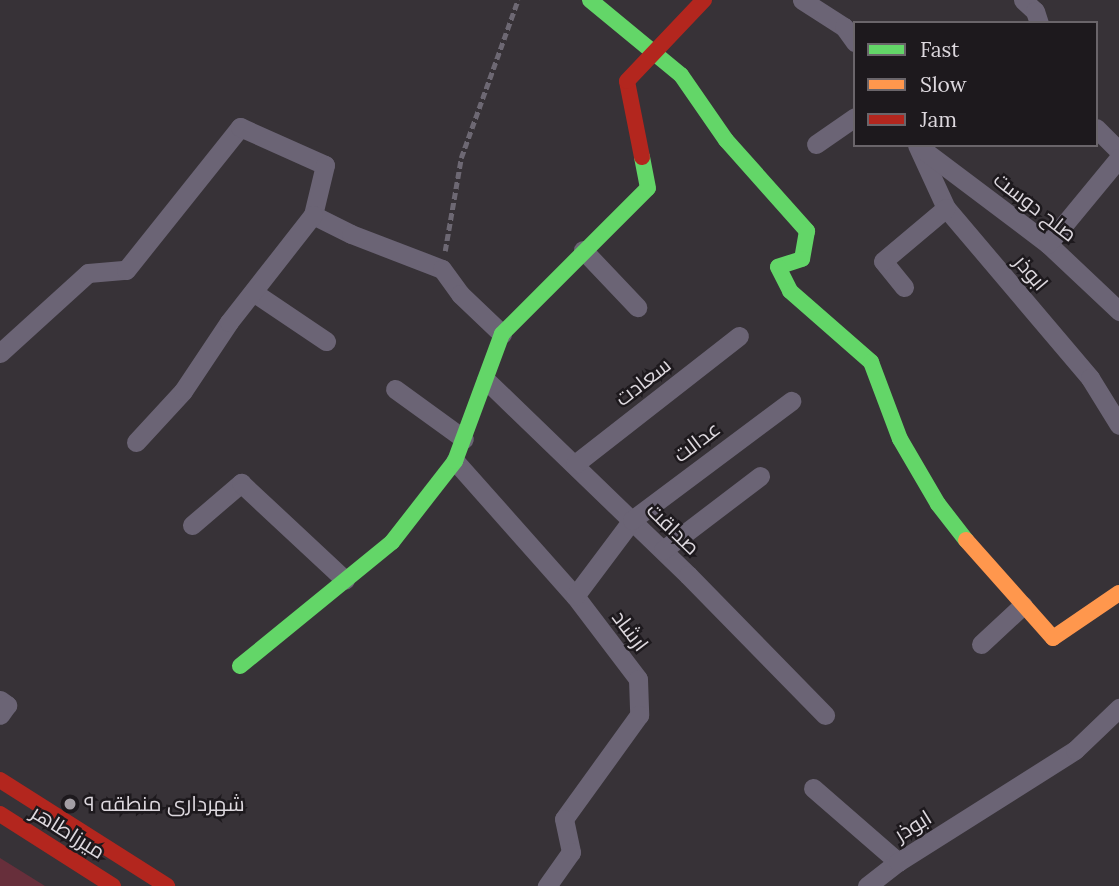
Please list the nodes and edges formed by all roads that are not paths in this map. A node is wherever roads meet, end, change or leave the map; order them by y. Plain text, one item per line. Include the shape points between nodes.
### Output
1 (590, 0) edge
2 (704, 0) edge
3 (802, 0) edge
4 (1023, 0) edge
5 (1038, 21) edge
6 (853, 39) edge
7 (654, 53) junction
8 (853, 118) edge
9 (1098, 130) edge
10 (816, 144) dead end
11 (918, 147) edge
12 (920, 147) edge
13 (1119, 151) edge
14 (1119, 158) edge
15 (946, 208) junction
16 (313, 215) junction
17 (1048, 244) junction
18 (583, 250) junction
19 (904, 287) dead end
20 (253, 292) junction
21 (637, 307) dead end
22 (1119, 311) edge
23 (502, 334) junction
24 (739, 336) dead end
25 (326, 341) dead end
26 (0, 353) edge
27 (486, 380) junction
28 (395, 389) dead end
29 (790, 401) dead end
30 (1119, 425) edge
31 (464, 439) junction
32 (136, 442) dead end
33 (455, 461) junction
34 (575, 464) junction
35 (760, 476) dead end
36 (632, 520) junction
37 (192, 525) dead end
38 (663, 550) junction
39 (345, 580) junction
40 (1119, 593) edge
41 (575, 596) junction
42 (1023, 605) junction
43 (981, 644) dead end
44 (240, 666) dead end
45 (0, 700) edge
46 (1119, 708) edge
47 (0, 715) edge
48 (825, 715) dead end
49 (0, 780) edge
50 (813, 788) dead end
51 (0, 814) edge
52 (898, 862) junction
53 (113, 886) edge
54 (167, 886) edge
55 (547, 886) edge
56 (867, 886) edge

1 - 7 street
2 - 7 street
3 - 6 street via 844,27
4 - 5 street
7 - 18 street via 627,81 648,188
7 - 42 street via 681,75 726,140 807,231 802,259 778,267 790,291 871,362 900,439 938,503
8 - 10 street
9 - 13 street
11 - 15 street, ابوذر
12 - 17 street, صلح دوست
14 - 17 street
15 - 19 street via 883,261
15 - 30 street, ابوذر via 1090,378
16 - 20 street
16 - 23 street via 442,269 460,294
16 - 26 street via 325,165 240,127 126,270 88,273
17 - 22 street, صلح دوست
18 - 21 street
18 - 23 street
20 - 25 street
20 - 32 street via 183,391
23 - 27 street
24 - 34 street, سعادت
27 - 31 street
27 - 34 street, صداقت
28 - 31 street
29 - 36 street, عدالت
31 - 33 street
33 - 39 street via 392,542
33 - 41 street, ارشاد
34 - 36 street, صداقت
35 - 38 street
36 - 38 street, صداقت
36 - 41 street, عدالت
37 - 39 street via 241,483
38 - 48 street, صداقت
39 - 44 street
40 - 42 street via 1053,638
41 - 55 street, ارشاد via 638,679 639,715 564,819 571,852
42 - 43 street
45 - 47 street via 7,705
46 - 52 street, ابوذر via 1074,750
49 - 54 street, میرزاطاهر
50 - 52 street
51 - 53 street, میرزاطاهر
52 - 56 street, ابوذر

